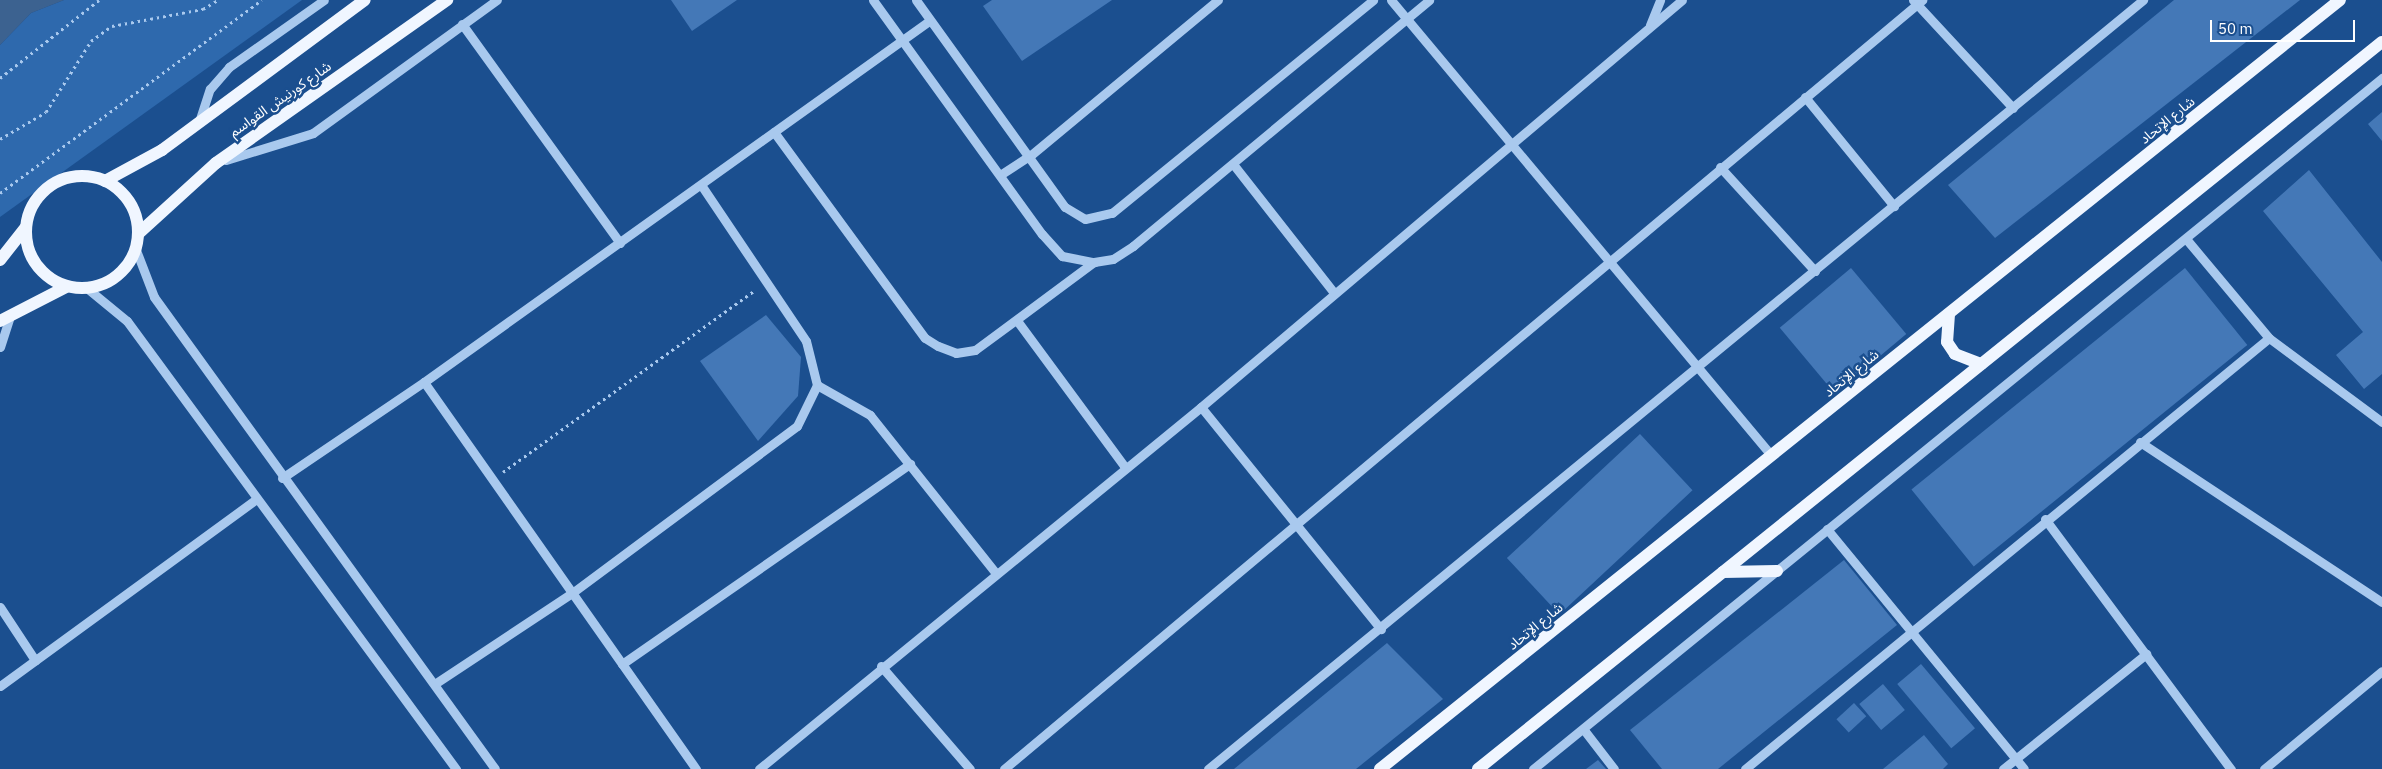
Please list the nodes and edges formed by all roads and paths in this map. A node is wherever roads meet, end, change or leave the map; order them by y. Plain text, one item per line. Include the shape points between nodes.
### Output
1 (100, 0) edge
2 (218, 0) edge
3 (262, 0) edge
4 (324, 0) edge
5 (365, 0) edge
6 (446, 0) edge
7 (497, 0) edge
8 (873, 0) edge
9 (916, 0) edge
10 (1218, 0) edge
11 (1373, 0) edge
12 (1391, 0) edge
13 (1430, 0) edge
14 (1660, 0) edge
15 (1682, 0) edge
16 (2142, 0) edge
17 (2340, 0) edge
18 (1917, 1) edge
19 (1408, 18) junction
20 (929, 21) junction
21 (462, 24) junction
22 (1649, 28) junction
23 (901, 40) junction
24 (2382, 42) edge
25 (0, 78) edge
26 (2382, 78) edge
27 (1805, 97) junction
28 (2013, 108) junction
29 (199, 122) junction
30 (774, 132) junction
31 (0, 139) edge
32 (1511, 144) junction
33 (1030, 155) junction
34 (216, 163) junction
35 (1233, 164) junction
36 (1720, 167) junction
37 (1000, 175) junction
38 (105, 181) junction
39 (701, 185) junction
40 (0, 193) edge
41 (1894, 206) junction
42 (26, 227) junction
43 (139, 233) junction
44 (2187, 240) junction
45 (620, 242) junction
46 (136, 250) junction
47 (0, 260) edge
48 (1607, 261) junction
49 (1094, 262) junction
50 (1815, 271) junction
51 (766, 282) junction
52 (66, 287) junction
53 (88, 289) junction
54 (1334, 294) junction
55 (12, 313) junction
56 (1949, 314) junction
57 (0, 321) edge
58 (1018, 322) junction
59 (2269, 338) junction
60 (0, 347) edge
61 (1981, 364) junction
62 (1697, 368) junction
63 (424, 382) junction
64 (817, 385) junction
65 (1201, 407) junction
66 (2382, 422) edge
67 (2140, 442) junction
68 (1771, 455) junction
69 (910, 464) junction
70 (1126, 467) junction
71 (282, 478) junction
72 (492, 480) junction
73 (256, 499) junction
74 (2045, 519) junction
75 (1295, 525) junction
76 (1827, 529) junction
77 (1777, 571) junction
78 (995, 572) junction
79 (1723, 572) junction
80 (572, 594) junction
81 (2382, 602) edge
82 (0, 607) edge
83 (1381, 629) junction
84 (1910, 632) junction
85 (2146, 654) junction
86 (35, 660) junction
87 (622, 664) junction
88 (881, 666) junction
89 (2382, 671) edge
90 (436, 683) junction
91 (0, 686) edge
92 (1584, 730) junction
93 (2016, 759) junction
94 (1484, 767) edge
95 (456, 769) edge
96 (495, 769) edge
97 (696, 769) edge
98 (759, 769) edge
99 (970, 769) edge
100 (1004, 769) edge
101 (1208, 769) edge
102 (1380, 769) edge
103 (1533, 769) edge
104 (1614, 769) edge
105 (1745, 769) edge
106 (2003, 769) edge
107 (2024, 769) edge
108 (2231, 769) edge
109 (2264, 769) edge

1 - 25 path
2 - 31 path via 203,9 112,26 91,41 46,112
3 - 40 path
4 - 29 street via 229,66 210,89
5 - 29 main road, شارع كورنيش القواسم
6 - 34 main road, شارع كورنيش القواسم
7 - 21 street
8 - 23 street
9 - 20 street
10 - 33 street
11 - 33 street via 1112,213 1085,219 1074,215
12 - 19 street
13 - 19 street
14 - 22 street
15 - 22 street
16 - 28 street
17 - 56 main road, شارع الإتحاد
18 - 27 street
18 - 28 street
19 - 32 street
19 - 35 street
20 - 23 street
20 - 33 street
21 - 34 street via 313,133
21 - 45 street
22 - 32 street
23 - 30 street
23 - 37 street
24 - 61 main road
26 - 44 street via 2315,129
27 - 36 street
27 - 41 street
28 - 41 street
29 - 38 main road, شارع كورنيش القواسم via 162,150
30 - 39 street
30 - 58 street via 925,338 956,353 975,350
32 - 48 street
32 - 54 street
33 - 37 street
34 - 43 main road, شارع كورنيش القواسم
35 - 49 street via 1133,246 1113,259
35 - 54 street
36 - 48 street
36 - 50 street
37 - 49 street via 1062,256
38 - 42 main road via 88,176 53,184 40,195
38 - 43 main road via 130,202
39 - 45 street
39 - 51 street
41 - 50 street
42 - 47 main road
42 - 52 main road via 35,264
43 - 46 main road
44 - 59 street
44 - 76 street
45 - 63 street
46 - 53 main road via 126,269 109,282
46 - 71 street via 154,297
48 - 62 street
48 - 75 street
49 - 58 street
50 - 62 street
51 - 64 street via 806,341
51 - 72 path
52 - 53 main road
52 - 55 main road
53 - 73 street via 127,321
54 - 65 street
55 - 57 main road
55 - 60 street
56 - 61 main road via 1945,328 1954,354
56 - 68 main road, شارع الإتحاد
58 - 70 street
59 - 66 street
59 - 67 street
61 - 79 main road
62 - 68 street
62 - 83 street
63 - 71 street
63 - 72 street
64 - 69 street via 862,408
64 - 80 street via 796,426
65 - 70 street
65 - 75 street
67 - 74 street
67 - 81 street
68 - 102 main road, شارع الإتحاد
69 - 78 street
69 - 87 street
70 - 78 street
71 - 90 street
72 - 80 street
73 - 86 street
73 - 95 street
74 - 84 street
74 - 85 street
75 - 83 street
75 - 100 street
76 - 77 street
76 - 84 street
77 - 79 main road
77 - 92 street
78 - 88 street
79 - 94 main road
80 - 87 street
80 - 90 street
82 - 86 street
83 - 101 street
84 - 93 street
84 - 105 street
85 - 93 street
85 - 108 street
86 - 91 street
87 - 97 street
88 - 98 street
88 - 99 street
89 - 109 street
90 - 96 street
92 - 103 street
92 - 104 street
93 - 106 street
93 - 107 street

